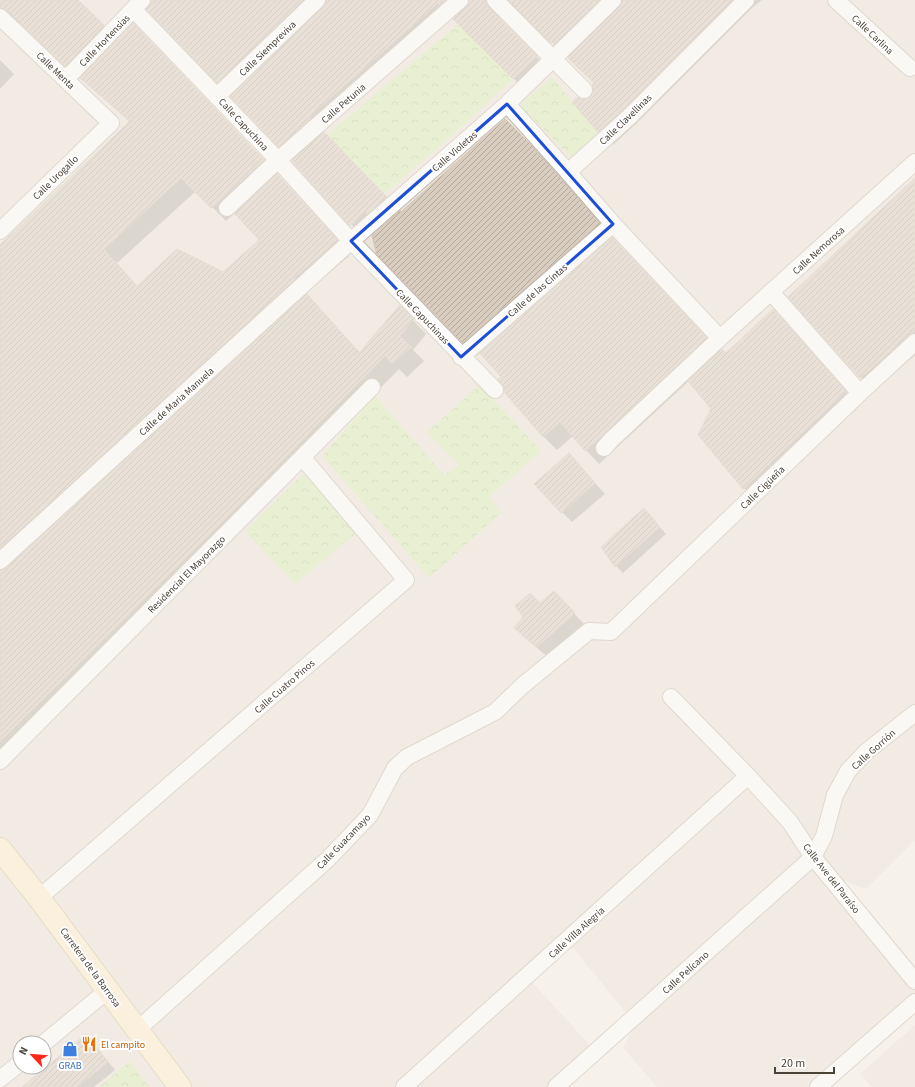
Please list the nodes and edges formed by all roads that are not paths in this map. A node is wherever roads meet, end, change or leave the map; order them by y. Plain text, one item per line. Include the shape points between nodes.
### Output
1 (317, 0) edge
2 (460, 0) edge
3 (495, 0) edge
4 (613, 0) edge
5 (746, 0) edge
6 (836, 0) edge
7 (138, 5) edge
8 (0, 17) edge
9 (554, 59) junction
10 (910, 68) dead end
11 (66, 80) junction
12 (584, 90) dead end
13 (217, 96) junction
14 (507, 104) junction
15 (111, 123) joint
16 (278, 160) junction
17 (915, 162) edge
18 (568, 172) junction
19 (227, 208) dead end
20 (613, 224) junction
21 (0, 231) edge
22 (351, 241) junction
23 (771, 292) junction
24 (720, 338) junction
25 (915, 342) edge
26 (462, 357) junction
27 (372, 386) dead end
28 (495, 390) dead end
29 (860, 393) junction
30 (604, 448) dead end
31 (302, 457) junction
32 (0, 561) edge
33 (611, 632) joint
34 (671, 697) dead end
35 (915, 713) edge
36 (0, 761) edge
37 (748, 776) junction
38 (0, 848) edge
39 (813, 857) junction
40 (39, 898) junction
41 (915, 981) edge
42 (108, 990) junction
43 (915, 1002) edge
44 (137, 1030) junction
45 (52, 1036) edge
46 (12, 1069) edge
47 (0, 1079) edge
48 (180, 1087) edge
49 (404, 1087) edge
50 (556, 1087) edge
51 (818, 1087) edge

1 - 13 street, Calle Siempreviva
2 - 16 street, Calle Petunia
3 - 9 street
4 - 9 street, Calle Violetas
5 - 18 street, Calle Clavellinas via 629,117
6 - 10 street, Calle Carlina
7 - 11 street, Calle Hortensias
7 - 13 street, Calle Capuchina
8 - 11 street, Calle Menta
9 - 12 street
9 - 14 street, Calle Violetas
11 - 15 street, Calle Menta
13 - 16 street, Calle Capuchina
14 - 18 street
14 - 22 street, Calle Violetas
15 - 21 street, Calle Urogallo
16 - 19 street, Calle Petunia
16 - 22 street, Calle Capuchina
17 - 23 street, Calle Nemorosa
18 - 20 street
20 - 24 street
20 - 26 street, Calle de las Cintas
22 - 26 street, Calle Capuchinas
22 - 32 street, Calle de Maria Manuela
23 - 24 street, Calle Nemorosa
23 - 29 street
24 - 30 street, Calle Nemorosa
25 - 29 street, Calle Cigüeña
26 - 28 street, Calle Capuchinas
27 - 31 street, Residencial El Mayorazgo
29 - 33 street, Calle Cigüeña
31 - 36 street, Residencial El Mayorazgo
31 - 40 street, Calle Cuatro Pinos via 406,580
33 - 44 street, Calle Guacamayo via 589,631 522,686 495,712 407,757 395,768 370,815 328,859
34 - 37 street, Calle Ave del Paraíso
35 - 39 street, Calle Gorrión via 868,751 848,771 835,795 824,836
37 - 39 street, Calle Ave del Paraíso via 790,822
37 - 49 street, Calle Villa Alegria
38 - 40 street, Carretera de la Barrosa
39 - 41 street, Calle Ave del Paraíso
39 - 50 street, Calle Pelícano
40 - 42 street, Carretera de la Barrosa
42 - 44 street, Carretera de la Barrosa
42 - 45 street
43 - 51 street
44 - 48 street, Carretera de la Barrosa
46 - 47 street

